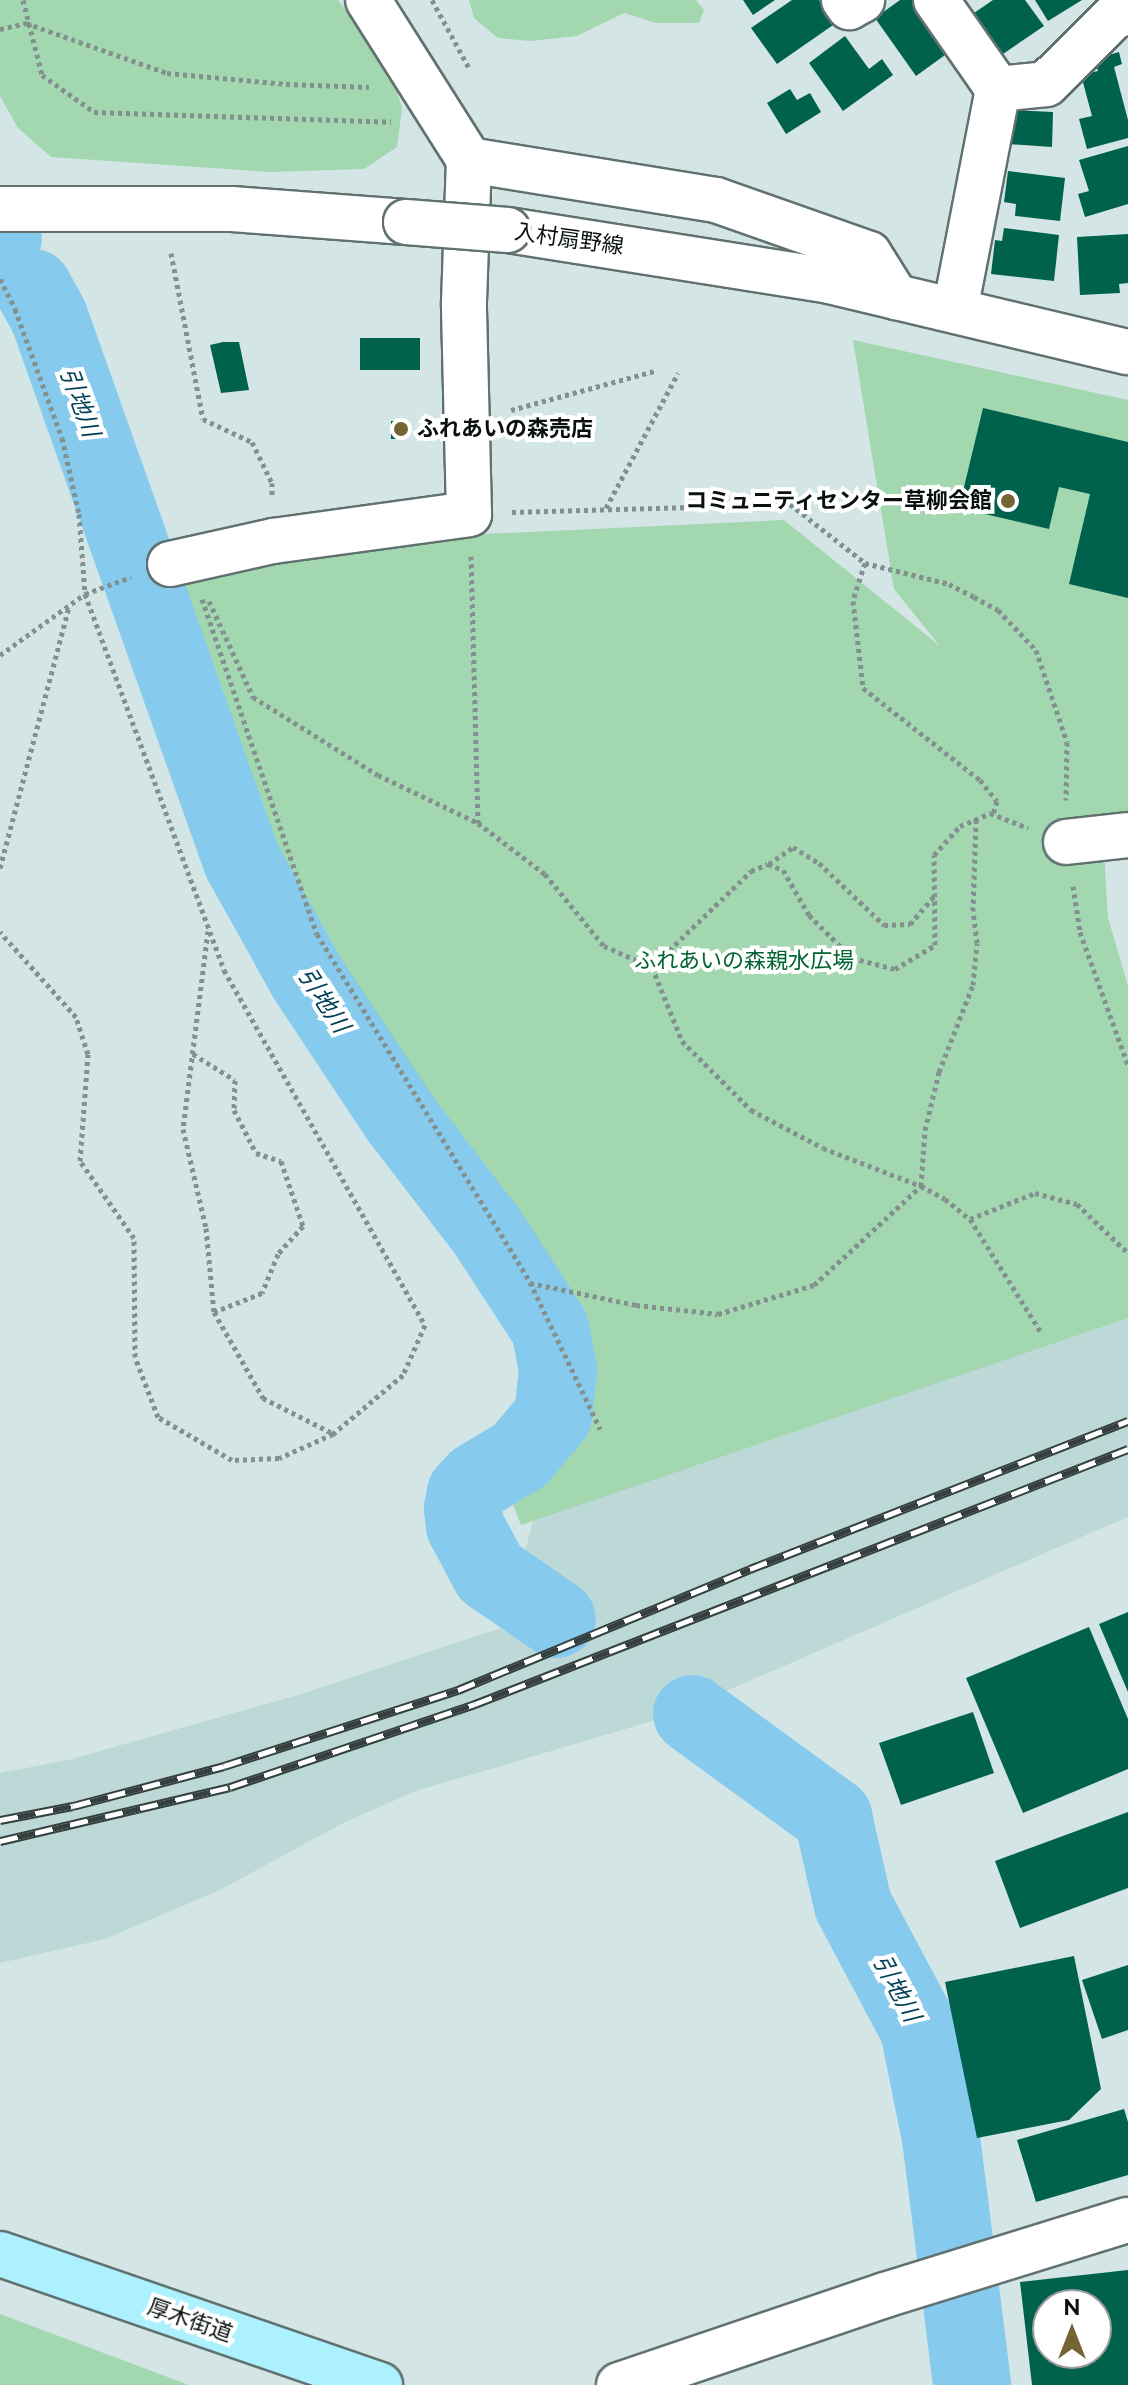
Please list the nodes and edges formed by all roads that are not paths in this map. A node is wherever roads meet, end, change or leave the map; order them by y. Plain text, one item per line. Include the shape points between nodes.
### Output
1 (368, 0) edge
2 (844, 0) edge
3 (862, 0) edge
4 (936, 0) edge
5 (1128, 3) edge
6 (998, 89) junction
7 (469, 160) junction
8 (0, 209) edge
9 (896, 297) junction
10 (955, 310) junction
11 (1128, 352) edge
12 (180, 562) road end
13 (1128, 835) edge
14 (1066, 842) road end
15 (1128, 2220) edge
16 (0, 2254) edge
17 (380, 2385) edge
18 (619, 2385) edge

1 - 7 street
2 - 3 street via 849,7
4 - 6 street
5 - 6 street via 1046,84
6 - 10 street
7 - 9 street via 716,200 869,254
7 - 12 street via 464,302 469,514 273,541
8 - 9 street, 入村扇野線, bridge via 232,209 508,230 814,278
9 - 10 street, 入村扇野線
10 - 11 street, 入村扇野線
13 - 14 street
15 - 18 street
16 - 17 main road, 厚木街道

